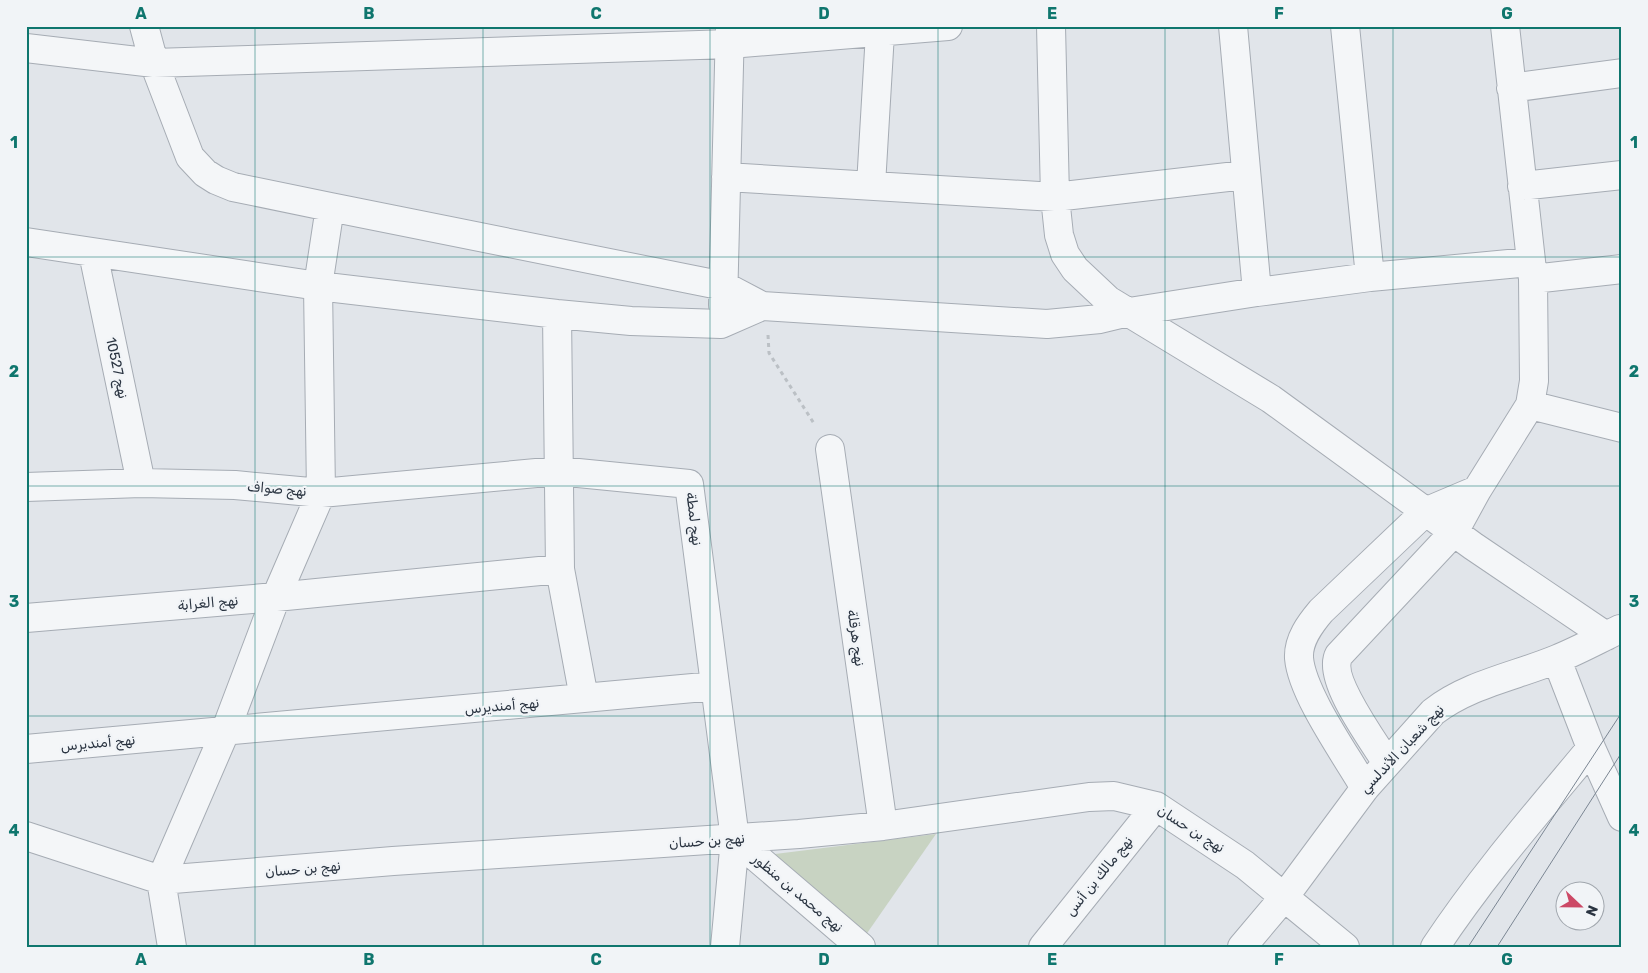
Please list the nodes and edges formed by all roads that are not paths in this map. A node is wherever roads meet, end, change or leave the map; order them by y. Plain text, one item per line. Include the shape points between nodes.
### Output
1 (144, 26) edge
2 (948, 26) edge
3 (1051, 26) edge
4 (1233, 26) edge
5 (1345, 26) edge
6 (1504, 26) edge
7 (880, 33) junction
8 (730, 35) edge
9 (26, 48) edge
10 (154, 62) junction
11 (1622, 73) edge
12 (1511, 88) junction
13 (1622, 175) edge
14 (1245, 176) junction
15 (726, 177) junction
16 (871, 185) junction
17 (1522, 186) junction
18 (1055, 197) junction
19 (330, 207) junction
20 (26, 242) edge
21 (93, 253) junction
22 (1622, 269) edge
23 (1532, 270) junction
24 (1370, 277) junction
25 (318, 286) junction
26 (724, 286) junction
27 (1257, 292) junction
28 (767, 307) junction
29 (1128, 312) junction
30 (557, 314) junction
31 (721, 324) junction
32 (1530, 405) junction
33 (1622, 428) edge
34 (830, 449) road end
35 (558, 471) junction
36 (141, 483) junction
37 (26, 487) edge
38 (1476, 490) junction
39 (321, 493) junction
40 (1425, 512) junction
41 (1454, 532) junction
42 (560, 570) junction
43 (276, 597) junction
44 (26, 618) edge
45 (1614, 632) edge
46 (1557, 660) junction
47 (715, 686) junction
48 (584, 698) junction
49 (225, 732) junction
50 (1591, 748) junction
51 (26, 749) edge
52 (1387, 762) junction
53 (1365, 788) junction
54 (1156, 806) junction
55 (1622, 817) edge
56 (882, 826) junction
57 (26, 836) edge
58 (735, 840) junction
59 (161, 880) junction
60 (1285, 896) junction
61 (172, 947) edge
62 (725, 947) edge
63 (861, 947) edge
64 (1043, 947) edge
65 (1242, 947) edge
66 (1345, 947) edge
67 (1435, 947) edge

1 - 10 street
2 - 7 street
3 - 18 street
4 - 14 street
5 - 24 street
6 - 12 street
7 - 8 street
7 - 16 street
8 - 10 street
8 - 15 street
9 - 10 street
10 - 19 street via 190,157 205,173 233,186
11 - 12 street
12 - 17 street
13 - 17 street
14 - 18 street
14 - 27 street
15 - 16 street
15 - 26 street
16 - 18 street
17 - 23 street
18 - 29 street via 1059,235 1074,269 1097,291
19 - 25 street, نهج صواف
19 - 26 street
20 - 21 street
21 - 25 street
21 - 36 street, نهج 10527
22 - 23 street
23 - 24 street
23 - 32 street via 1534,381
24 - 27 street
25 - 30 street
25 - 39 street, نهج صواف
26 - 28 street
26 - 31 street
27 - 29 street
28 - 29 street via 1047,324 1100,319
28 - 31 street
29 - 40 street via 1271,399
30 - 31 street
30 - 35 street
32 - 33 street
32 - 38 street
34 - 56 street, نهج هرقلة
35 - 39 street
35 - 42 street
35 - 47 street, نهج لمطة via 689,484
36 - 37 street, نهج صواف
36 - 39 street, نهج صواف via 235,485
38 - 40 street
38 - 41 street
39 - 43 street
40 - 41 street
40 - 53 street via 1328,604 1302,639 1299,657 1302,674
41 - 45 street
41 - 52 street via 1336,660 1342,688
42 - 43 street, نهج الغرابة
42 - 48 street
43 - 44 street, نهج الغرابة
43 - 49 street
45 - 46 street, نهج شعبان الأندلسي
46 - 50 street
46 - 52 street, نهج شعبان الأندلسي via 1489,683 1446,702
47 - 48 street, نهج أمنديرس
47 - 58 street
48 - 49 street, نهج أمنديرس
49 - 51 street, نهج أمنديرس
49 - 59 street
50 - 55 street
50 - 67 street via 1487,873
52 - 53 street, نهج شعبان الأندلسي
53 - 60 street, نهج شعبان الأندلسي
54 - 56 street, نهج بن حسان via 1114,796 1089,797
54 - 60 street, نهج بن حسان via 1212,842
54 - 64 street, نهج مالك بن أنس
56 - 58 street, نهج بن حسان
57 - 59 street, نهج بن حسان
58 - 59 street, نهج بن حسان via 393,861
58 - 62 street
58 - 63 street, نهج محمد بن منظور
59 - 61 street
60 - 65 street, نهج شعبان الأندلسي
60 - 66 street, نهج بن حسان

